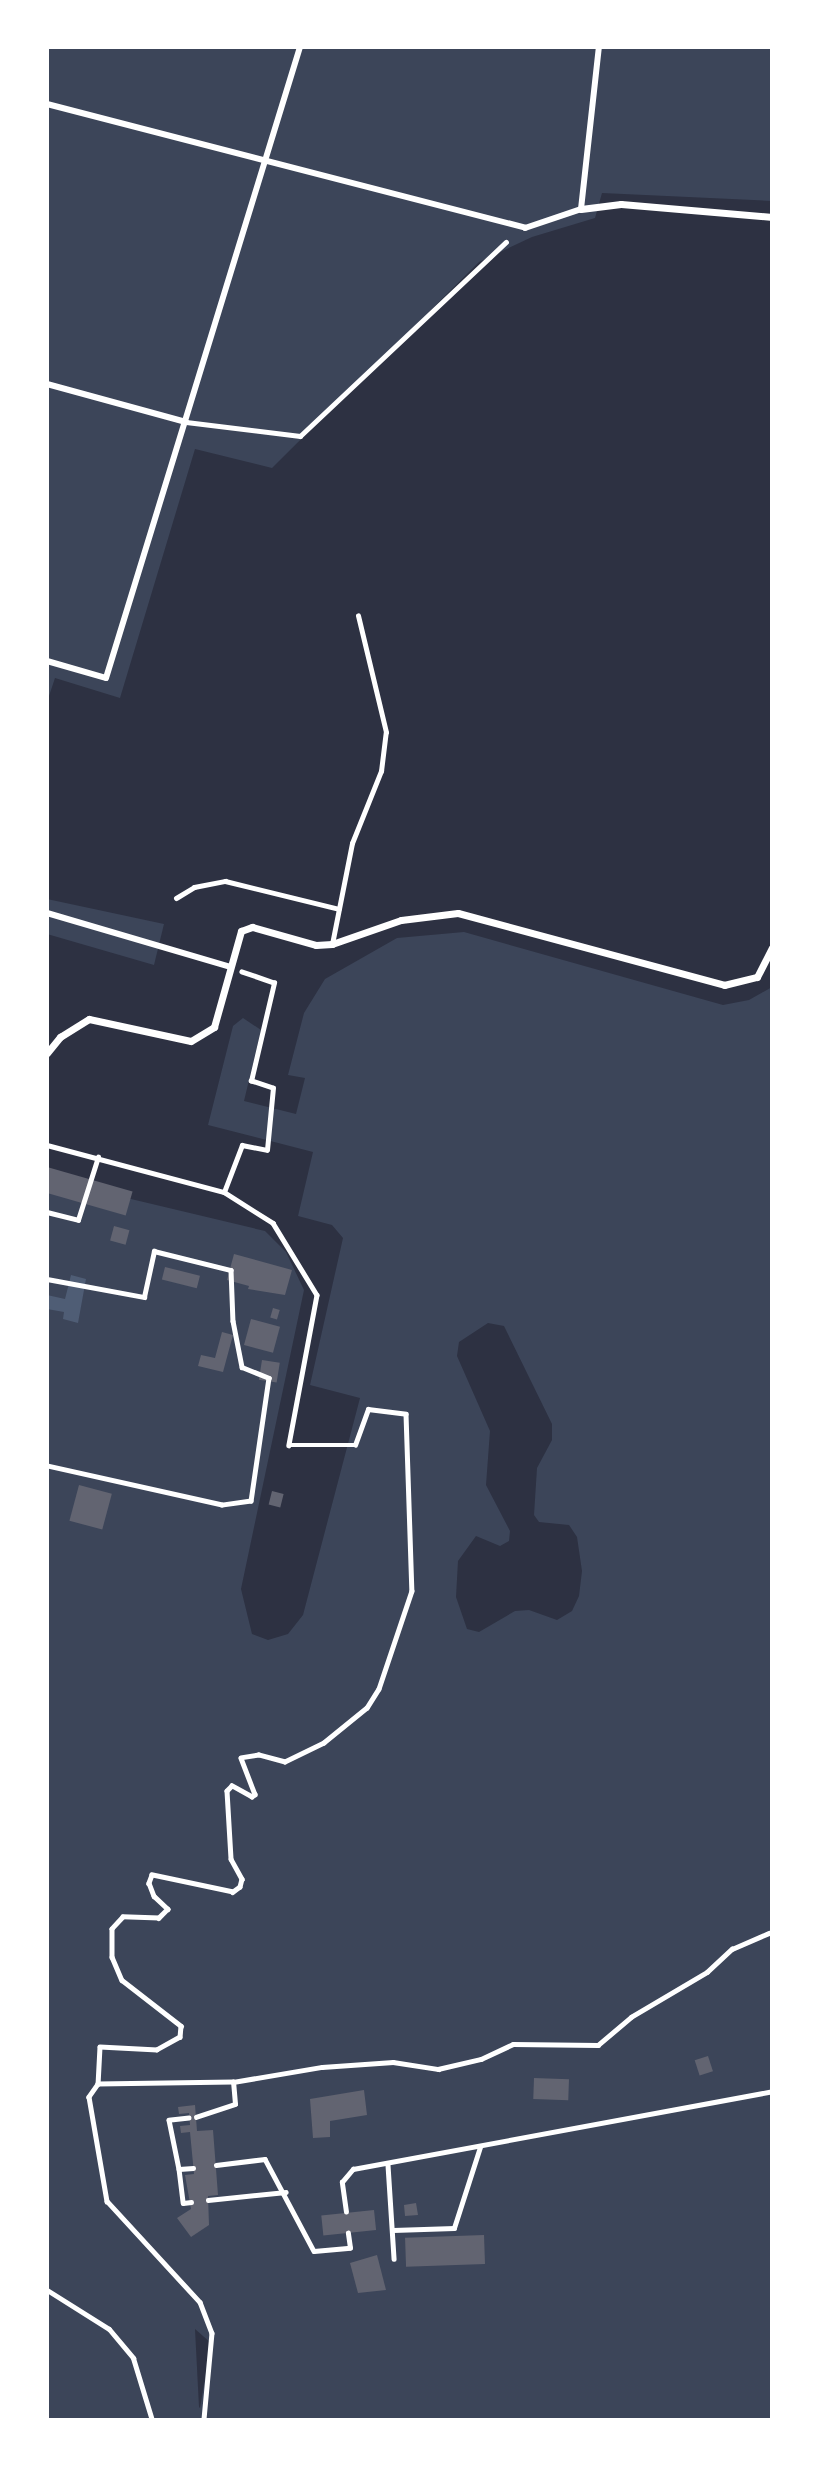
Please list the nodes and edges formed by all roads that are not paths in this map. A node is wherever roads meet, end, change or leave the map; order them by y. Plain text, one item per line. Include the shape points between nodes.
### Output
1 (300, 47) edge
2 (599, 47) edge
3 (47, 104) edge
4 (269, 161) junction
5 (581, 209) junction
6 (772, 218) edge
7 (506, 242) dead end
8 (47, 384) edge
9 (186, 422) junction
10 (358, 615) dead end
11 (47, 661) edge
12 (176, 898) dead end
13 (339, 909) junction
14 (47, 913) edge
15 (332, 944) junction
16 (772, 948) edge
17 (230, 967) junction
18 (47, 1053) edge
19 (47, 2290) edge
20 (152, 2420) edge

1 - 4 street
2 - 5 street
3 - 4 street
4 - 5 street via 525,228
4 - 9 street
5 - 6 street via 621,204
7 - 9 lane via 300,436
8 - 9 street
9 - 11 street via 106,678
10 - 13 lane via 386,732 381,771 359,818
12 - 13 lane via 194,887 225,881
13 - 15 lane
14 - 17 street
15 - 16 street via 401,920 458,913 724,985 757,977
15 - 17 street via 316,945 252,927 241,931
17 - 18 street via 214,1027 191,1041 89,1019 60,1037
19 - 20 lane via 109,2329 125,2348 133,2358

